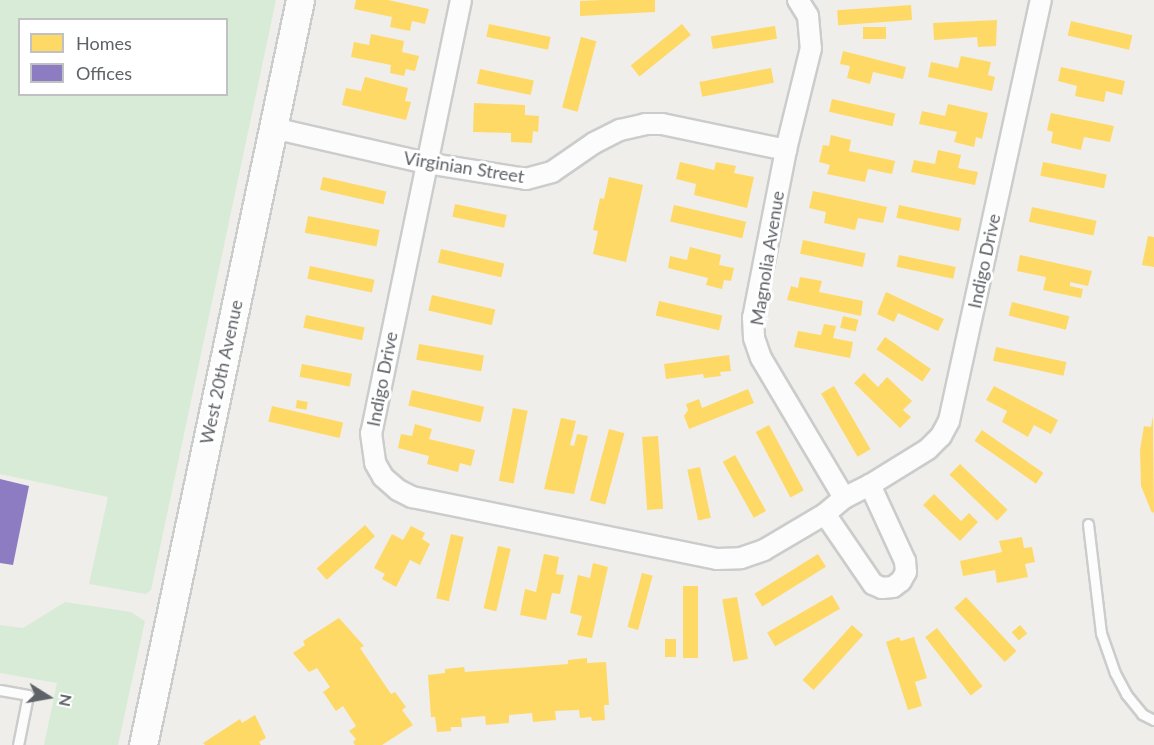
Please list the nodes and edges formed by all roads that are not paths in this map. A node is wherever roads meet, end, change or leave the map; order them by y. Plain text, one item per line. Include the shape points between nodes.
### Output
1 (300, 0) edge
2 (461, 0) edge
3 (798, 0) edge
4 (1041, 0) edge
5 (273, 128) junction
6 (786, 150) junction
7 (426, 163) junction
8 (870, 485) junction
9 (844, 498) junction
10 (825, 514) junction
11 (1088, 524) dead end
12 (0, 690) edge
13 (1154, 720) edge
14 (18, 745) edge
15 (143, 745) edge

1 - 5 main road, West 20th Avenue
2 - 7 street, Indigo Drive
3 - 6 street, Magnolia Avenue via 808,16 811,48
4 - 8 street, Indigo Drive via 949,421 928,448
5 - 7 street, Virginian Street
5 - 15 main road, West 20th Avenue
6 - 7 street, Virginian Street via 662,124 645,124 621,130 539,177 526,179
6 - 9 street, Magnolia Avenue via 753,318 754,338 761,358
7 - 10 street, Indigo Drive via 371,433 375,463 383,477 398,490 424,499 717,559 741,558 764,550
8 - 9 street, Indigo Drive
8 - 10 street via 905,561 906,572 893,587 873,584
9 - 10 street, Indigo Drive
11 - 13 lane via 1101,633 1126,694 1142,714
12 - 14 lane via 28,695

